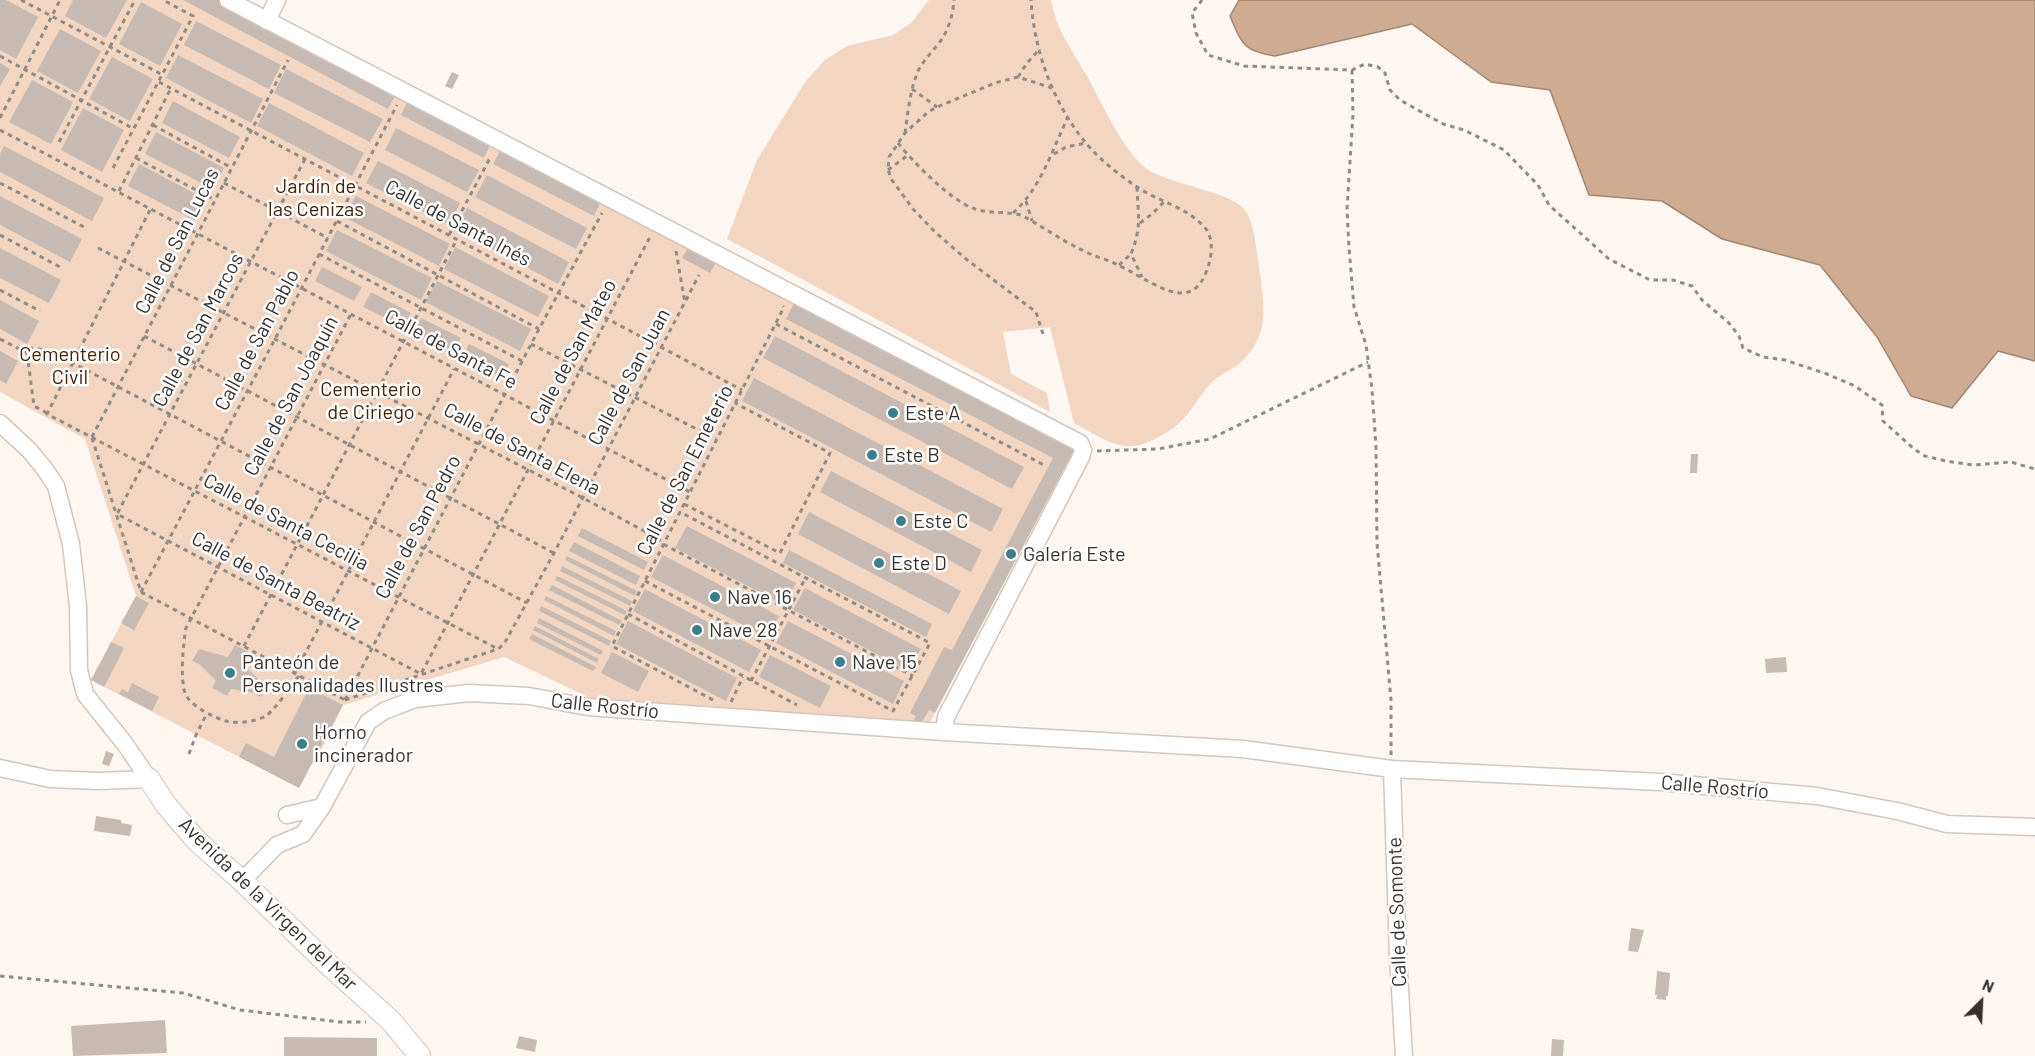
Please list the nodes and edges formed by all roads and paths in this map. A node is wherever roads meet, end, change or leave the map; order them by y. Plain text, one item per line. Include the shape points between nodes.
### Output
1 (21, 0) edge
2 (60, 0) edge
3 (135, 0) edge
4 (164, 0) edge
5 (228, 0) edge
6 (277, 0) edge
7 (954, 0) edge
8 (1031, 0) edge
9 (1202, 0) edge
10 (52, 17) junction
11 (267, 21) junction
12 (109, 47) junction
13 (1039, 50) junction
14 (0, 56) edge
15 (288, 60) dead end
16 (25, 70) junction
17 (1352, 70) junction
18 (163, 75) junction
19 (1018, 77) junction
20 (159, 82) junction
21 (171, 88) junction
22 (1053, 88) junction
23 (912, 89) junction
24 (82, 101) junction
25 (398, 103) dead end
26 (937, 107) junction
27 (1068, 117) junction
28 (0, 118) edge
29 (153, 125) junction
30 (134, 129) junction
31 (0, 131) edge
32 (251, 131) junction
33 (905, 133) junction
34 (59, 142) dead end
35 (898, 143) junction
36 (1086, 143) junction
37 (1052, 154) junction
38 (908, 155) junction
39 (136, 158) junction
40 (490, 158) dead end
41 (305, 159) junction
42 (113, 168) dead end
43 (232, 168) junction
44 (888, 170) junction
45 (0, 183) edge
46 (224, 183) junction
47 (356, 186) junction
48 (1137, 187) junction
49 (119, 192) junction
50 (215, 200) junction
51 (1026, 201) junction
52 (1165, 201) junction
53 (151, 210) junction
54 (604, 210) dead end
55 (277, 212) junction
56 (1012, 213) junction
57 (337, 221) junction
58 (1032, 221) junction
59 (1140, 223) junction
60 (84, 227) dead end
61 (198, 233) junction
62 (0, 235) edge
63 (449, 235) junction
64 (328, 238) junction
65 (457, 239) junction
66 (659, 240) dead end
67 (98, 248) dead end
68 (675, 248) dead end
69 (319, 254) junction
70 (1131, 254) junction
71 (250, 261) junction
72 (124, 262) junction
73 (1119, 265) junction
74 (62, 268) dead end
75 (438, 275) junction
76 (699, 275) dead end
77 (1142, 277) junction
78 (172, 285) junction
79 (302, 288) junction
80 (0, 290) edge
81 (558, 293) junction
82 (685, 303) junction
83 (784, 307) dead end
84 (420, 308) junction
85 (40, 311) dead end
86 (225, 313) junction
87 (351, 314) junction
88 (608, 319) junction
89 (776, 324) junction
90 (539, 329) junction
91 (1043, 334) dead end
92 (144, 336) junction
93 (0, 339) edge
94 (275, 339) junction
95 (404, 341) junction
96 (531, 344) junction
97 (662, 348) junction
98 (27, 353) junction
99 (522, 361) junction
100 (1368, 362) junction
101 (73, 363) junction
102 (197, 364) junction
103 (325, 365) junction
104 (454, 368) junction
105 (582, 370) junction
106 (117, 387) junction
107 (742, 390) junction
108 (247, 391) junction
109 (377, 391) junction
110 (504, 394) junction
111 (636, 398) junction
112 (735, 403) junction
113 (47, 414) junction
114 (170, 415) junction
115 (428, 416) junction
116 (297, 417) junction
117 (554, 421) junction
118 (0, 423) edge
119 (92, 437) junction
120 (717, 440) junction
121 (220, 442) junction
122 (349, 444) junction
123 (479, 444) junction
124 (608, 450) junction
125 (1092, 457) dead end
126 (144, 464) junction
127 (1044, 465) dead end
128 (270, 469) junction
129 (2035, 469) edge
130 (528, 470) junction
131 (400, 472) junction
132 (194, 490) junction
133 (690, 492) junction
134 (322, 496) junction
135 (450, 498) junction
136 (583, 498) junction
137 (684, 504) junction
138 (680, 512) junction
139 (117, 514) junction
140 (245, 517) junction
141 (373, 523) junction
142 (499, 523) junction
143 (167, 541) junction
144 (297, 544) junction
145 (663, 544) junction
146 (424, 549) junction
147 (554, 553) junction
148 (218, 567) junction
149 (349, 572) junction
150 (473, 574) junction
151 (805, 579) junction
152 (645, 581) junction
153 (141, 592) junction
154 (271, 595) junction
155 (398, 598) junction
156 (527, 603) junction
157 (789, 610) junction
158 (628, 614) junction
159 (192, 619) junction
160 (322, 622) junction
161 (447, 624) junction
162 (244, 646) junction
163 (770, 646) junction
164 (372, 648) junction
165 (498, 649) junction
166 (295, 673) junction
167 (421, 674) junction
168 (299, 676) junction
169 (913, 676) junction
170 (743, 677) junction
171 (752, 681) junction
172 (345, 699) junction
173 (715, 701) dead end
174 (723, 702) dead end
175 (797, 705) dead end
176 (207, 713) junction
177 (944, 732) junction
178 (189, 754) dead end
179 (0, 768) edge
180 (1392, 769) junction
181 (149, 779) junction
182 (322, 807) junction
183 (287, 815) dead end
184 (2035, 827) edge
185 (242, 881) junction
186 (0, 976) edge
187 (391, 1022) junction
188 (420, 1056) edge
189 (1404, 1056) edge

1 - 10 path
2 - 10 path
3 - 12 path
4 - 18 path via 194,16
5 - 11 street
6 - 11 street
7 - 23 path via 946,30 925,59
8 - 13 path
9 - 17 path via 1192,14 1196,33 1208,55 1244,66
10 - 12 path
10 - 16 path
11 - 177 street via 1080,443 1081,458 946,717
12 - 18 path
12 - 24 path
13 - 19 path
13 - 22 path
14 - 16 path
15 - 32 path, Calle de San Lucas
16 - 24 path
16 - 28 path
17 - 100 path via 1348,239 1354,307
17 - 129 path via 1365,64 1378,67 1400,100 1504,150 1538,185 1549,205 1608,259 1650,279 1692,286 1729,323 1743,348 1855,386 1882,405 1883,421 1920,452 1972,465 2010,462
18 - 20 path
19 - 22 path
19 - 26 path
20 - 21 path, Calle de Santa Inés
20 - 30 path
21 - 29 path
21 - 32 path, Calle de Santa Inés
22 - 27 path
23 - 26 path
23 - 33 path
24 - 30 path
24 - 34 path
25 - 47 path, Calle de San Pablo
26 - 33 path
27 - 36 path
27 - 37 path
29 - 39 path
29 - 43 path
30 - 42 path
31 - 49 path, Calle de Santa Fe
32 - 41 path, Calle de Santa Inés
32 - 43 path, Calle de San Lucas
33 - 35 path
35 - 38 path
35 - 44 path via 889,158
36 - 37 path
36 - 48 path
37 - 51 path
38 - 44 path
38 - 56 path via 939,185 973,208
39 - 49 path
39 - 50 path
40 - 63 path
41 - 47 path, Calle de Santa Inés
41 - 55 path, Calle de San Marcos
43 - 46 path, Calle de San Lucas
44 - 91 path via 905,199 935,232 1036,312
45 - 60 path
46 - 50 path, Calle de San Lucas
46 - 55 path
47 - 57 path, Calle de San Pablo
47 - 63 path, Calle de Santa Inés
48 - 52 path
48 - 59 path
49 - 53 path, Calle de Santa Fe
50 - 61 path, Calle de San Lucas
51 - 56 path
51 - 58 path
52 - 59 path
52 - 77 path via 1208,231 1210,259 1199,285 1191,291 1171,291
53 - 61 path, Calle de Santa Fe
53 - 72 path
54 - 81 path, Calle de San Pedro
55 - 64 path
55 - 71 path, Calle de San Marcos
56 - 58 path
57 - 64 path, Calle de San Pablo
57 - 75 path
58 - 73 path via 1084,251
59 - 70 path
61 - 71 path, Calle de Santa Fe
61 - 78 path, Calle de San Lucas
62 - 74 path
63 - 65 path, Calle de Santa Inés
64 - 69 path, Calle de San Pablo
65 - 75 path
65 - 81 path, Calle de Santa Inés
66 - 88 path, Calle de San Mateo via 651,236
67 - 72 path, Calle de Santa Elena
68 - 82 path
69 - 79 path, Calle de San Pablo
69 - 84 path
70 - 73 path
70 - 77 path
71 - 79 path, Calle de Santa Fe
71 - 86 path, Calle de San Marcos
72 - 78 path, Calle de Santa Elena
72 - 101 path
73 - 77 path
75 - 84 path
75 - 90 path
76 - 82 path, Calle de San Juan
78 - 86 path, Calle de Santa Elena
78 - 92 path, Calle de San Lucas
79 - 87 path, Calle de Santa Fe
79 - 94 path, Calle de San Pablo
80 - 85 path
81 - 88 path, Calle de Santa Inés
81 - 90 path, Calle de San Pedro
82 - 97 path, Calle de San Juan
83 - 89 path, Calle de San Emeterio
84 - 95 path
84 - 99 path
86 - 94 path, Calle de Santa Elena
86 - 102 path, Calle de San Marcos
87 - 95 path, Calle de Santa Fe
87 - 103 path, Calle de San Joaquín
88 - 97 path, Calle de Santa Inés
88 - 105 path, Calle de San Mateo
89 - 107 path, Calle de San Emeterio
89 - 127 path
90 - 96 path, Calle de San Pedro
92 - 102 path
92 - 106 path, Calle de San Lucas
93 - 98 path
94 - 103 path, Calle de Santa Elena
94 - 108 path, Calle de San Pablo
95 - 104 path, Calle de Santa Fe
95 - 109 path
96 - 99 path, Calle de San Pedro
96 - 105 path
97 - 107 path, Calle de Santa Inés
97 - 111 path, Calle de San Juan
98 - 101 path via 37,348
98 - 113 path via 34,406
99 - 110 path, Calle de San Pedro
100 - 125 path via 1209,440 1158,449 1095,451
100 - 180 path via 1376,447 1377,543 1391,700
101 - 106 path
101 - 113 path
102 - 108 path
102 - 114 path, Calle de San Marcos
103 - 109 path, Calle de Santa Elena
103 - 116 path, Calle de San Joaquín
104 - 110 path, Calle de Santa Fe
104 - 115 path
105 - 111 path
105 - 117 path, Calle de San Mateo
106 - 114 path
106 - 119 path, Calle de San Lucas
107 - 112 path, Calle de San Emeterio
108 - 116 path
108 - 121 path, Calle de San Pablo
109 - 115 path, Calle de Santa Elena
109 - 122 path
110 - 117 path, Calle de Santa Fe
110 - 123 path, Calle de San Pedro
111 - 120 path
111 - 124 path, Calle de San Juan
112 - 120 path, Calle de San Emeterio
112 - 137 path via 830,453 780,553
113 - 119 path, Calle de Santa Cecilia
114 - 121 path
114 - 126 path, Calle de San Marcos
115 - 123 path, Calle de Santa Elena
115 - 131 path
116 - 122 path
116 - 128 path, Calle de San Joaquín
117 - 124 path, Calle de Santa Fe
117 - 130 path, Calle de San Mateo
118 - 181 street, Avenida de la Virgen del Mar via 29,450 56,486 71,544 78,606 79,670 85,694
119 - 126 path, Calle de Santa Cecilia
119 - 139 path
120 - 133 path, Calle de San Emeterio
121 - 128 path
121 - 132 path, Calle de San Pablo
122 - 131 path
122 - 134 path
123 - 130 path, Calle de Santa Elena
123 - 135 path, Calle de San Pedro
124 - 133 path, Calle de Santa Fe
124 - 136 path, Calle de San Juan
126 - 132 path, Calle de Santa Cecilia
126 - 139 path, Calle de San Marcos
128 - 134 path
128 - 140 path, Calle de San Joaquín
130 - 136 path, Calle de Santa Elena
130 - 142 path, Calle de San Mateo
131 - 135 path
131 - 141 path
132 - 140 path, Calle de Santa Cecilia
132 - 143 path, Calle de San Pablo
133 - 137 path, Calle de San Emeterio
134 - 141 path
134 - 144 path
135 - 142 path
135 - 146 path, Calle de San Pedro
136 - 145 path, Calle de Santa Elena
136 - 147 path, Calle de San Juan
137 - 138 path, Calle de San Emeterio
138 - 145 path, Calle de San Emeterio
138 - 151 path
139 - 143 path, Calle de Santa Beatriz
139 - 153 path
140 - 144 path, Calle de Santa Cecilia
140 - 148 path, Calle de San Joaquín
141 - 146 path
141 - 149 path
142 - 147 path
142 - 150 path, Calle de San Mateo
143 - 148 path, Calle de Santa Beatriz
143 - 153 path, Calle de San Pablo
144 - 149 path, Calle de Santa Cecilia
144 - 154 path
145 - 152 path, Calle de San Emeterio
145 - 157 path, Calle de Santa Elena
146 - 150 path
146 - 155 path, Calle de San Pedro
147 - 156 path, Calle de San Juan
148 - 154 path, Calle de Santa Beatriz
148 - 159 path, Calle de San Joaquín
149 - 155 path, Calle de Santa Cecilia
149 - 160 path
150 - 156 path
150 - 161 path, Calle de San Mateo
151 - 157 path
151 - 169 path via 930,643
152 - 158 path, Calle de San Emeterio
152 - 163 path
153 - 159 path
154 - 160 path, Calle de Santa Beatriz
154 - 162 path
155 - 161 path, Calle de Santa Cecilia
155 - 164 path, Calle de San Pedro
156 - 165 path, Calle de San Juan
157 - 163 path
157 - 169 path, Calle de Santa Elena
158 - 170 path
158 - 173 path, Calle de San Emeterio via 612,646
159 - 162 path
159 - 176 path, Calle de San Joaquín via 184,641 185,694 193,705
160 - 164 path, Calle de Santa Beatriz
160 - 166 path
161 - 165 path, Calle de Santa Cecilia
161 - 167 path, Calle de San Mateo
162 - 166 path
163 - 169 path via 893,711
163 - 171 path
164 - 167 path, Calle de Santa Beatriz
164 - 172 path, Calle de San Pedro
165 - 167 path
166 - 168 path
167 - 172 path
168 - 172 path
168 - 176 path via 267,716 248,722 227,722
170 - 171 path
170 - 174 path via 731,702
171 - 175 path
176 - 178 path
177 - 180 street, Calle Rostrío via 1243,749
177 - 182 street, Calle Rostrío via 588,707 529,696 429,696 402,703 368,722
179 - 181 street via 50,779
180 - 184 street, Calle Rostrío via 1660,782 1817,796 1947,824
180 - 189 street, Calle de Somonte
181 - 185 main road, Avenida de la Virgen del Mar via 196,842
182 - 183 street
182 - 185 street, Calle Rostrío via 303,834 277,845
185 - 187 main road, Avenida de la Virgen del Mar
186 - 187 path via 183,993 240,1010 340,1022
187 - 188 main road, Avenida de la Virgen del Mar

